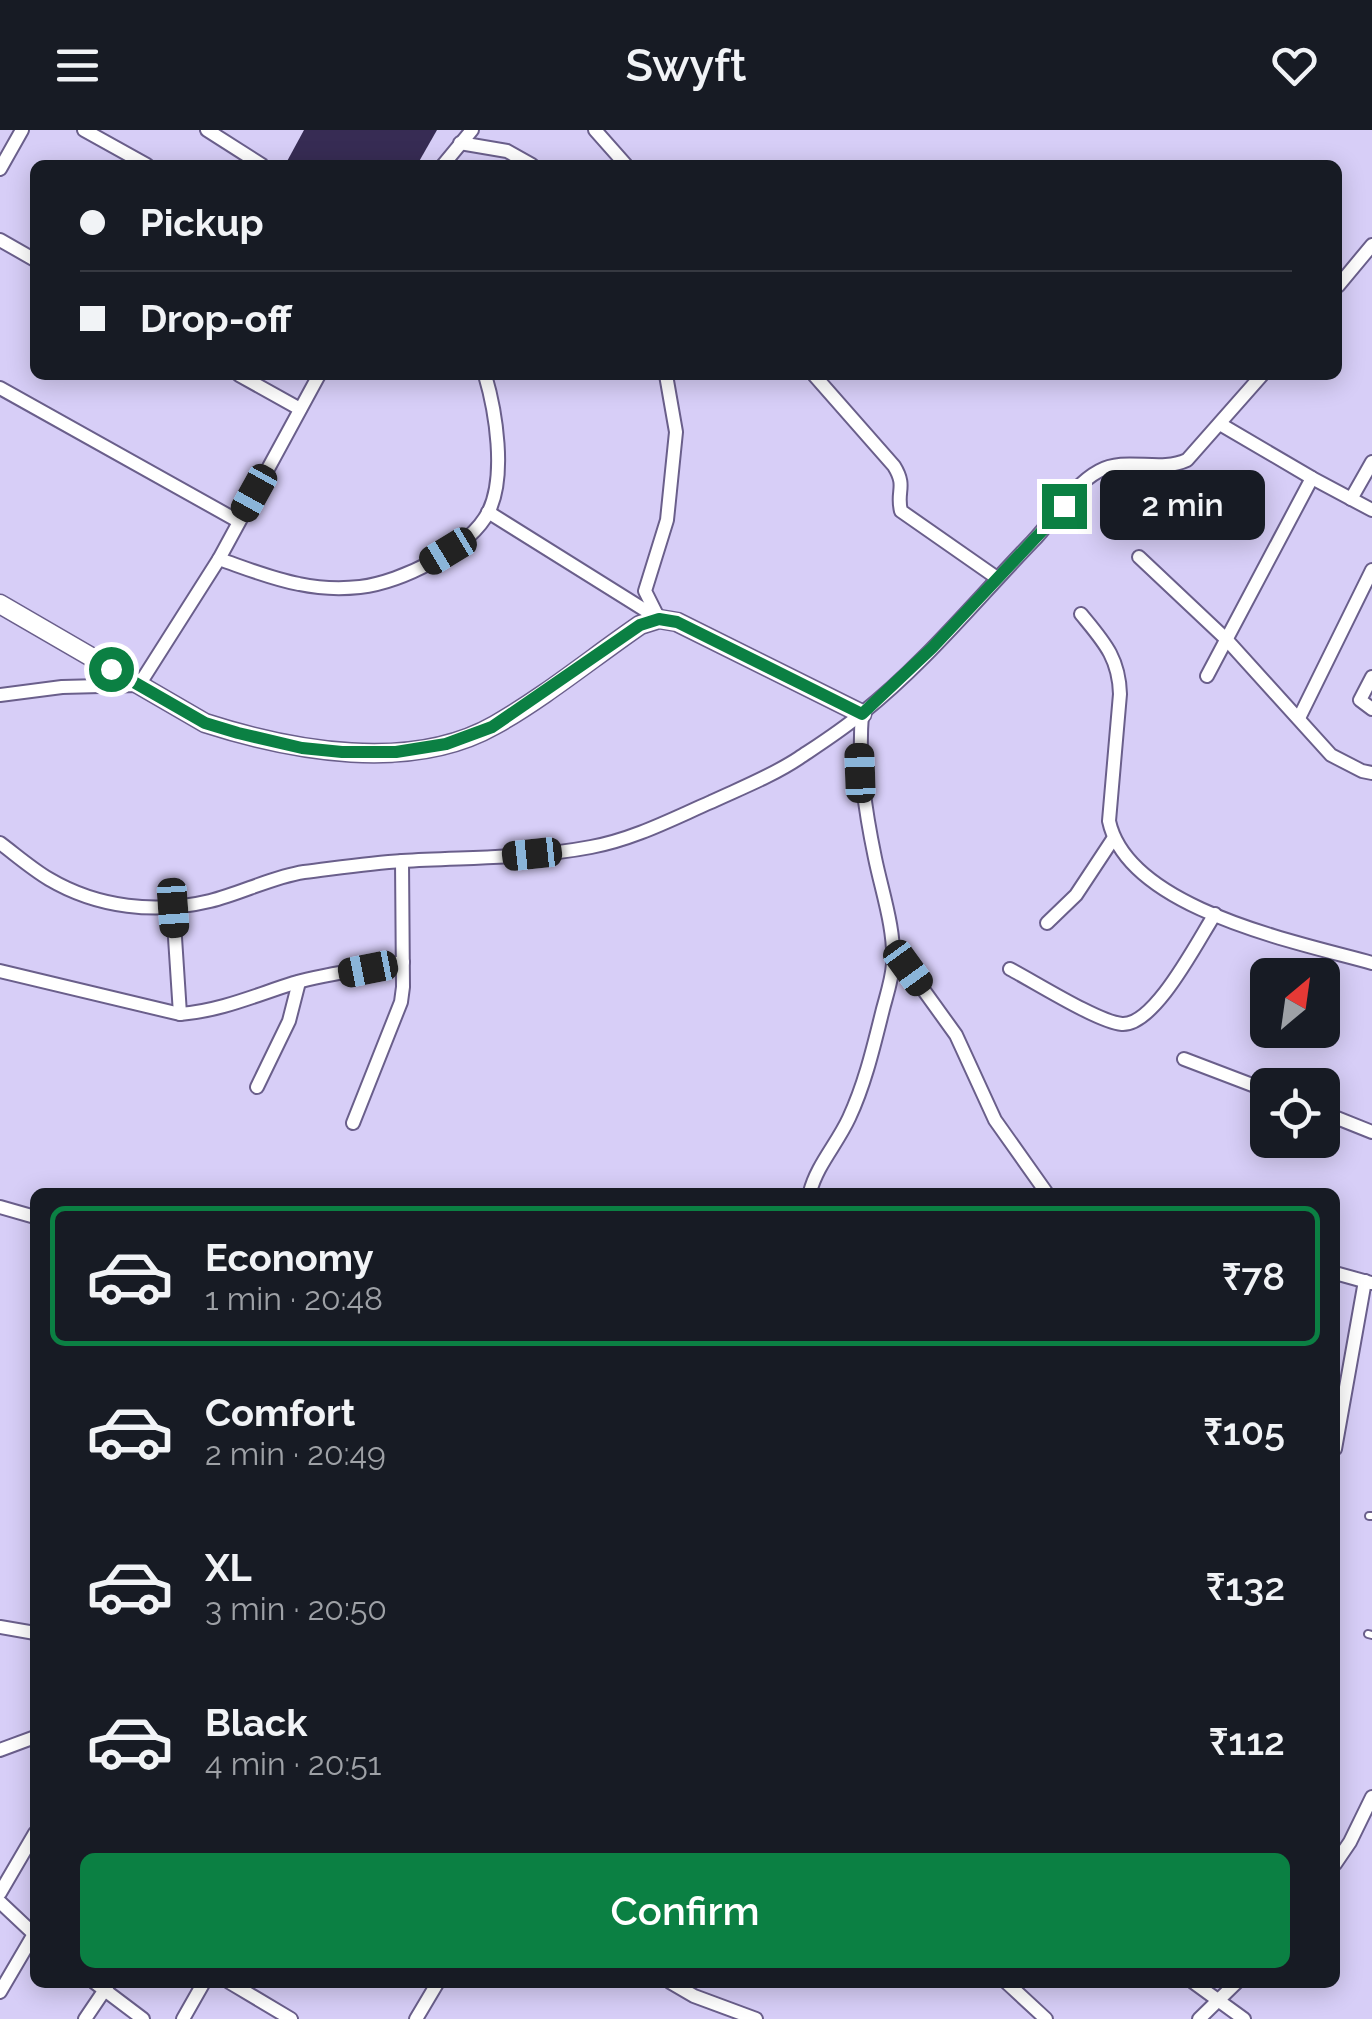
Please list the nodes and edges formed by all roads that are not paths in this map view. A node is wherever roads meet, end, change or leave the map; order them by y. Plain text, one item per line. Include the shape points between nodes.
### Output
1 (22, 130) edge
2 (84, 130) edge
3 (207, 130) edge
4 (472, 130) edge
5 (595, 130) edge
6 (460, 144) junction
7 (138, 160) edge
8 (254, 160) edge
9 (446, 160) edge
10 (523, 160) edge
11 (622, 160) edge
12 (0, 169) edge
13 (0, 240) edge
14 (1372, 245) edge
15 (30, 257) edge
16 (1342, 281) edge
17 (248, 380) edge
18 (316, 380) edge
19 (486, 380) edge
20 (667, 380) edge
21 (818, 380) edge
22 (1258, 380) edge
23 (0, 388) edge
24 (300, 409) junction
25 (1220, 424) junction
26 (1372, 462) edge
27 (1312, 478) junction
28 (1352, 499) junction
29 (1372, 510) edge
30 (488, 512) junction
31 (238, 521) junction
32 (1139, 557) dead end
33 (218, 559) junction
34 (1372, 570) edge
35 (997, 578) junction
36 (0, 604) edge
37 (1081, 614) dead end
38 (659, 619) junction
39 (1226, 639) junction
40 (1207, 676) dead end
41 (1372, 677) edge
42 (138, 686) junction
43 (0, 696) edge
44 (1372, 709) edge
45 (862, 714) junction
46 (1299, 718) junction
47 (1372, 773) edge
48 (1113, 839) junction
49 (0, 843) edge
50 (402, 861) junction
51 (173, 908) junction
52 (1215, 914) junction
53 (1046, 923) dead end
54 (893, 948) junction
55 (403, 962) junction
56 (1372, 963) edge
57 (1010, 969) dead end
58 (0, 971) edge
59 (298, 982) junction
60 (180, 1014) junction
61 (1184, 1059) dead end
62 (1250, 1084) edge
63 (258, 1087) dead end
64 (1340, 1119) edge
65 (353, 1122) dead end
66 (1372, 1132) edge
67 (811, 1188) edge
68 (1043, 1188) edge
69 (0, 1207) edge
70 (30, 1216) edge
71 (1340, 1274) edge
72 (1369, 1282) edge
73 (1340, 1424) edge
74 (0, 1627) edge
75 (30, 1632) edge
76 (30, 1738) edge
77 (0, 1750) edge
78 (1372, 1796) edge
79 (30, 1842) edge
80 (1340, 1857) edge
81 (0, 1893) edge
82 (0, 1902) edge
83 (30, 1930) edge
84 (30, 1941) edge
85 (101, 1988) edge
86 (107, 1988) edge
87 (201, 1988) edge
88 (239, 1988) edge
89 (434, 1988) edge
90 (680, 1988) edge
91 (1012, 1988) edge
92 (1201, 1988) edge
93 (1231, 1988) edge
94 (0, 1992) edge
95 (1219, 2001) junction
96 (85, 2019) edge
97 (143, 2019) edge
98 (183, 2019) edge
99 (291, 2019) edge
100 (416, 2019) edge
101 (756, 2019) edge
102 (1046, 2019) edge
103 (1199, 2019) edge
104 (1244, 2019) edge

1 - 12 street
2 - 7 street
3 - 8 street
4 - 6 street
5 - 11 street
6 - 9 street
6 - 10 street
13 - 15 street
14 - 16 street
17 - 24 street
18 - 24 street
19 - 30 street via 497,454
20 - 38 street via 676,432 669,502 645,591
21 - 35 street via 902,478 900,510
22 - 25 street
23 - 31 street
24 - 31 street
25 - 27 street
25 - 35 street via 1178,464 1102,468
26 - 28 street
27 - 28 street
27 - 39 street
28 - 29 street
30 - 33 street via 468,538 430,562 360,587 300,585
30 - 38 street
31 - 33 street
32 - 39 street
33 - 42 street
34 - 46 street
35 - 45 street
36 - 42 street
37 - 48 street via 1108,648 1120,677
38 - 42 street via 640,625 492,727 396,752 302,748 238,733
38 - 45 street
39 - 40 street
39 - 46 street
41 - 44 street via 1360,700
42 - 43 street
45 - 50 street via 766,777 617,841 487,859
45 - 54 street via 865,806
46 - 47 street via 1331,755
48 - 52 street via 1155,883
48 - 53 street via 1076,895
49 - 51 street via 75,892 113,904
50 - 51 street via 298,873
50 - 55 street
51 - 60 street
52 - 56 street
52 - 57 street via 1140,1021 1106,1020
54 - 67 street via 858,1093
54 - 68 street via 950,1024 996,1120
55 - 59 street
55 - 65 street via 401,1002
58 - 60 street
59 - 60 street
59 - 63 street via 289,1021
61 - 62 street
64 - 66 street
69 - 70 street
71 - 72 street
72 - 73 street
74 - 75 street
76 - 77 street
78 - 80 street
79 - 81 street
82 - 83 street
84 - 94 street
85 - 96 street
86 - 97 street
87 - 98 street
88 - 99 street
89 - 100 street
90 - 101 street
91 - 102 street
92 - 95 street
93 - 95 street
95 - 103 street
95 - 104 street

